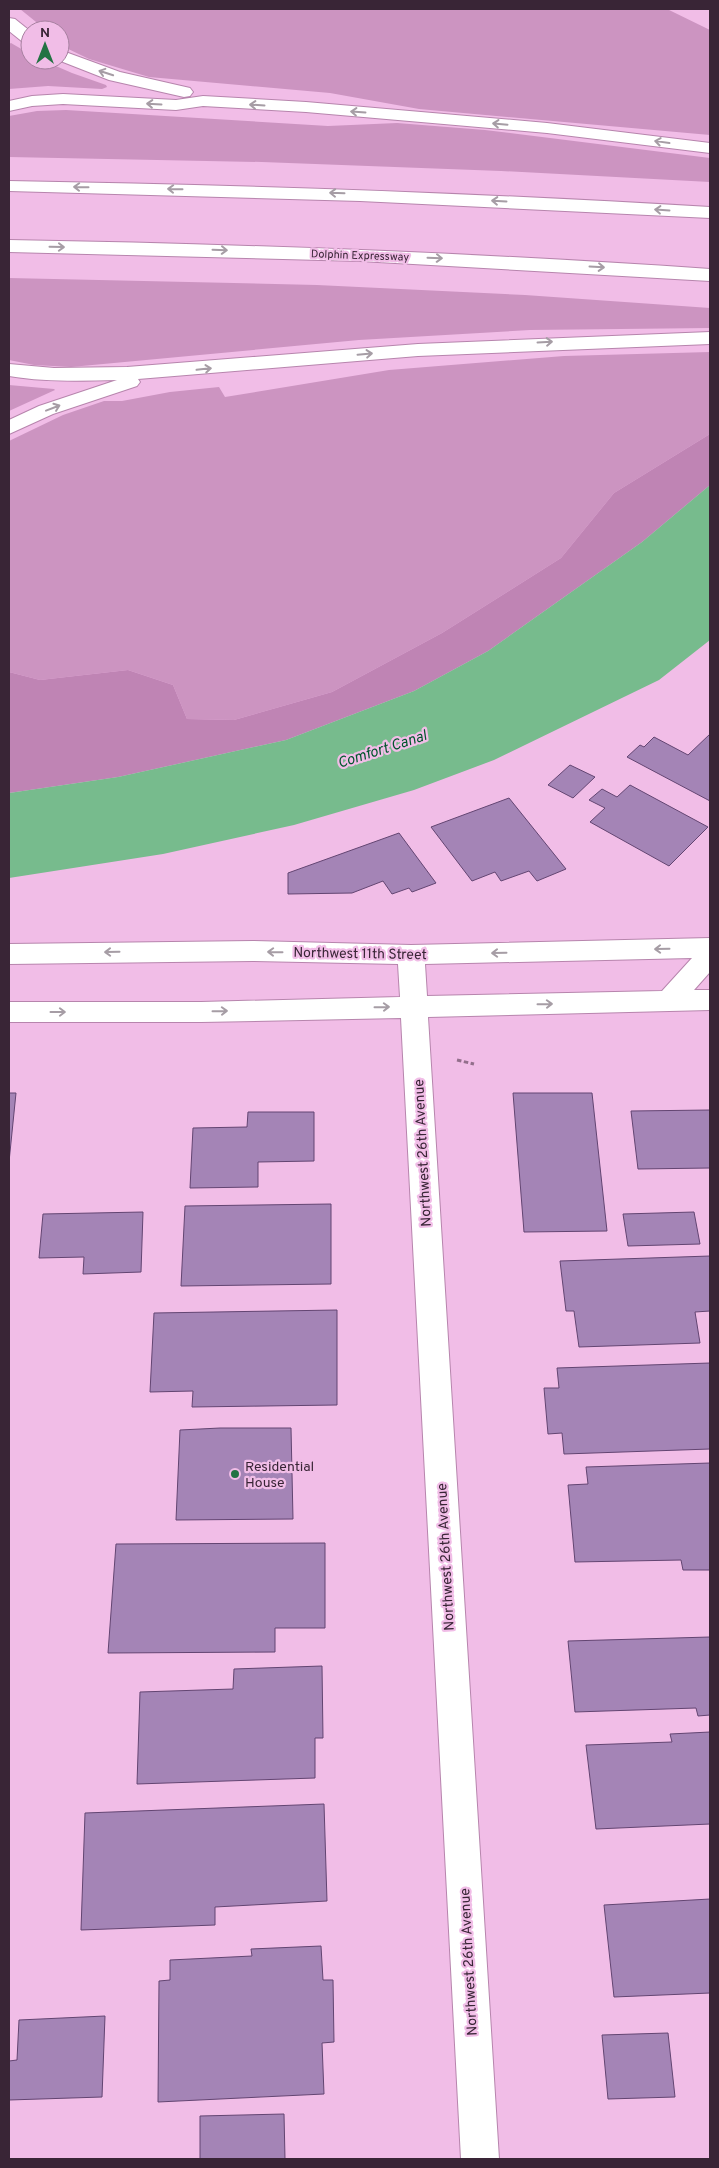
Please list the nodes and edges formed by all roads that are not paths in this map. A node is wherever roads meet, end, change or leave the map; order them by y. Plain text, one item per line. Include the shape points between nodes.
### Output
1 (9, 23) edge
2 (20, 31) edge
3 (70, 59) edge
4 (203, 101) junction
5 (9, 106) edge
6 (710, 148) edge
7 (9, 186) edge
8 (710, 214) edge
9 (9, 246) edge
10 (710, 275) edge
11 (710, 338) edge
12 (9, 370) edge
13 (155, 374) junction
14 (9, 428) edge
15 (710, 948) edge
16 (9, 954) edge
17 (411, 955) junction
18 (710, 955) edge
19 (710, 1000) edge
20 (669, 1001) junction
21 (413, 1006) junction
22 (9, 1012) edge
23 (480, 2159) edge

1 - 2 main road
4 -> 3 main road via 191,94 115,76
4 -> 5 main road via 176,105 63,99
6 -> 4 main road via 538,127
8 -> 7 main road via 253,190
9 -> 10 main road, Dolphin Expressway via 443,258
13 -> 11 main road via 401,350
12 - 13 main road via 69,375
14 -> 13 main road via 72,401
15 -> 17 main road, Northwest 11th Street
17 -> 16 main road, Northwest 11th Street via 253,951
17 - 21 main road, Northwest 26th Avenue
18 - 20 main road
19 - 20 main road
21 -> 20 main road
22 -> 21 main road via 200,1012
21 - 23 main road, Northwest 26th Avenue

